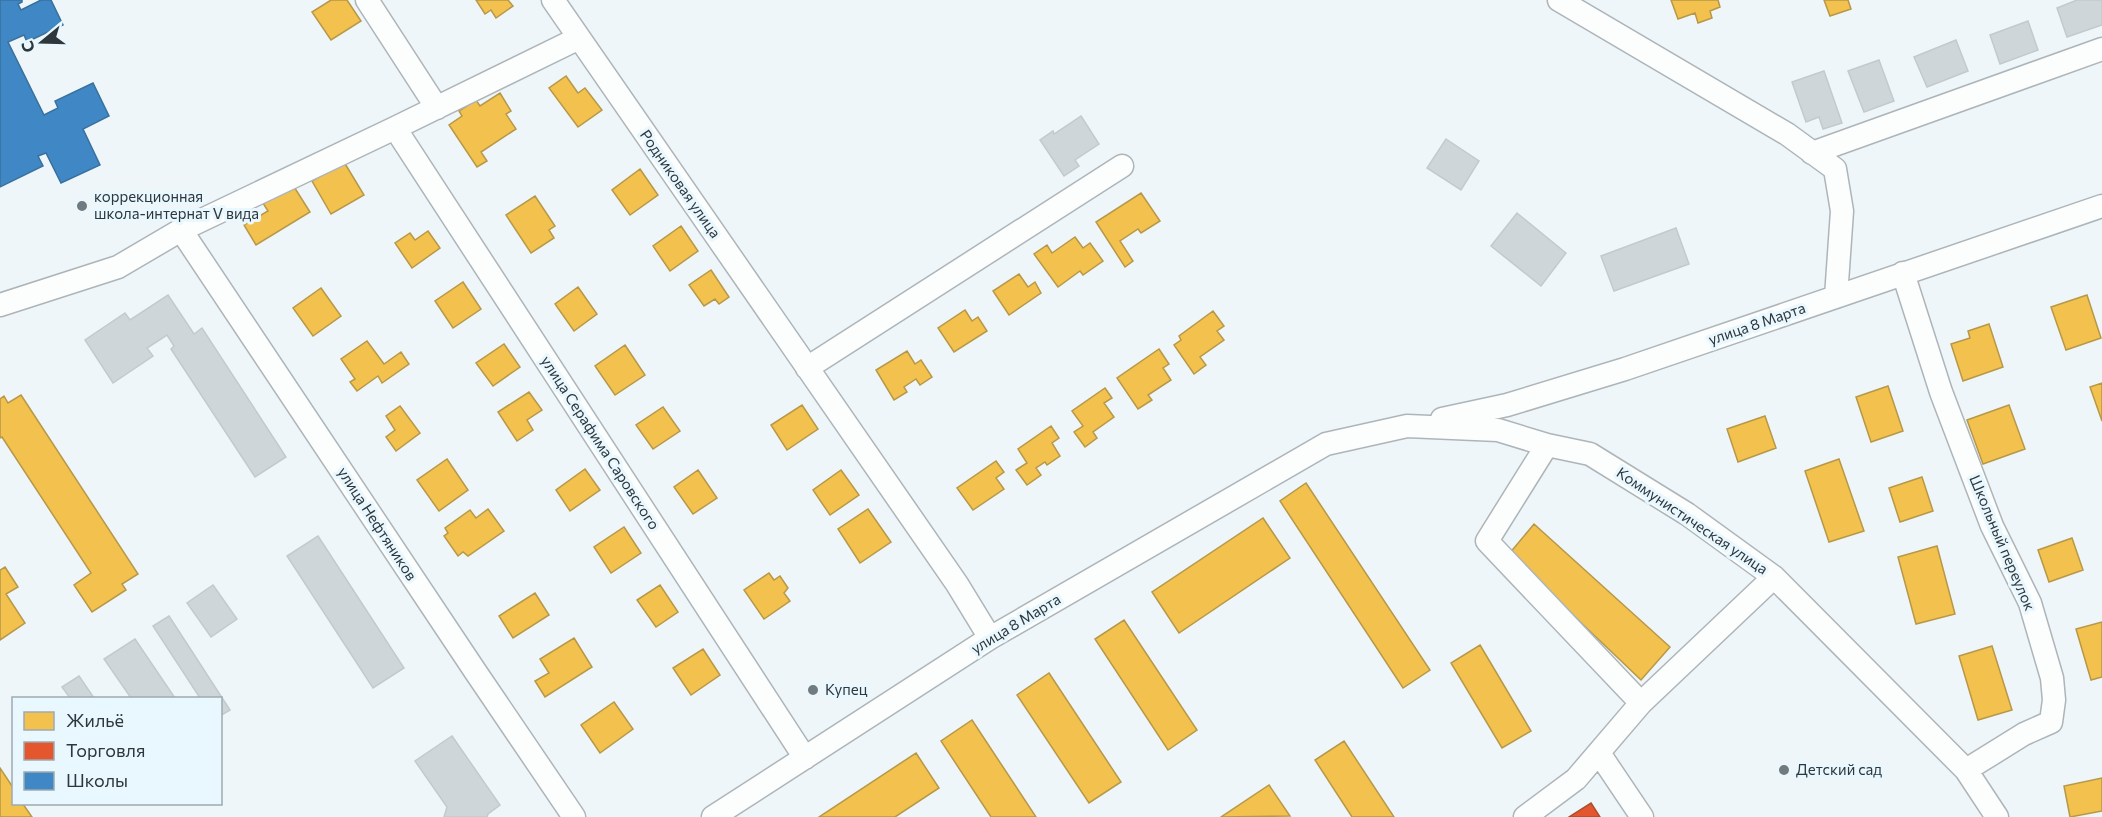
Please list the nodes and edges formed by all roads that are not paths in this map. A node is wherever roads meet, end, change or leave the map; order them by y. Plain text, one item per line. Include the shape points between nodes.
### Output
1 (367, 0) edge
2 (554, 0) edge
3 (1559, 0) edge
4 (1583, 6) edge
5 (579, 38) junction
6 (2102, 49) edge
7 (437, 108) junction
8 (395, 128) junction
9 (1812, 153) junction
10 (1122, 166) dead end
11 (2102, 206) edge
12 (181, 230) junction
13 (1903, 273) junction
14 (1836, 297) junction
15 (0, 305) edge
16 (807, 368) junction
17 (1407, 426) junction
18 (1326, 444) joint
19 (1547, 445) junction
20 (1774, 577) junction
21 (990, 638) junction
22 (1641, 703) junction
23 (1599, 753) junction
24 (805, 758) junction
25 (1966, 770) junction
26 (574, 817) edge
27 (713, 817) edge
28 (1525, 817) edge
29 (1642, 817) edge
30 (1997, 817) edge

1 - 7 street
2 - 5 street, Родниковая улица
3 - 4 street
4 - 9 street
5 - 7 street
5 - 16 street, Родниковая улица
6 - 9 street
7 - 8 street
8 - 12 street
8 - 24 street, улица Серафима Саровского
9 - 14 street via 1835,169 1842,211
10 - 16 street
11 - 13 street, улица 8 Марта
12 - 15 street via 118,267
12 - 26 street, улица Нефтяников
13 - 14 street, улица 8 Марта
13 - 25 street, Школьный переулок via 1941,392 1992,526 2030,603 2052,678 2051,722
14 - 17 street, улица 8 Марта via 1507,405
16 - 21 street, Родниковая улица
17 - 18 street, Коммунистическая улица
17 - 19 street, Коммунистическая улица via 1498,430
18 - 21 street, улица 8 Марта
19 - 20 street, Коммунистическая улица via 1590,454 1687,514
19 - 22 street via 1486,541
20 - 22 street
20 - 25 street, Коммунистическая улица
21 - 24 street, улица 8 Марта
22 - 23 street
23 - 28 street via 1576,779
23 - 29 street
24 - 27 street, улица 8 Марта
25 - 30 street, Коммунистическая улица

